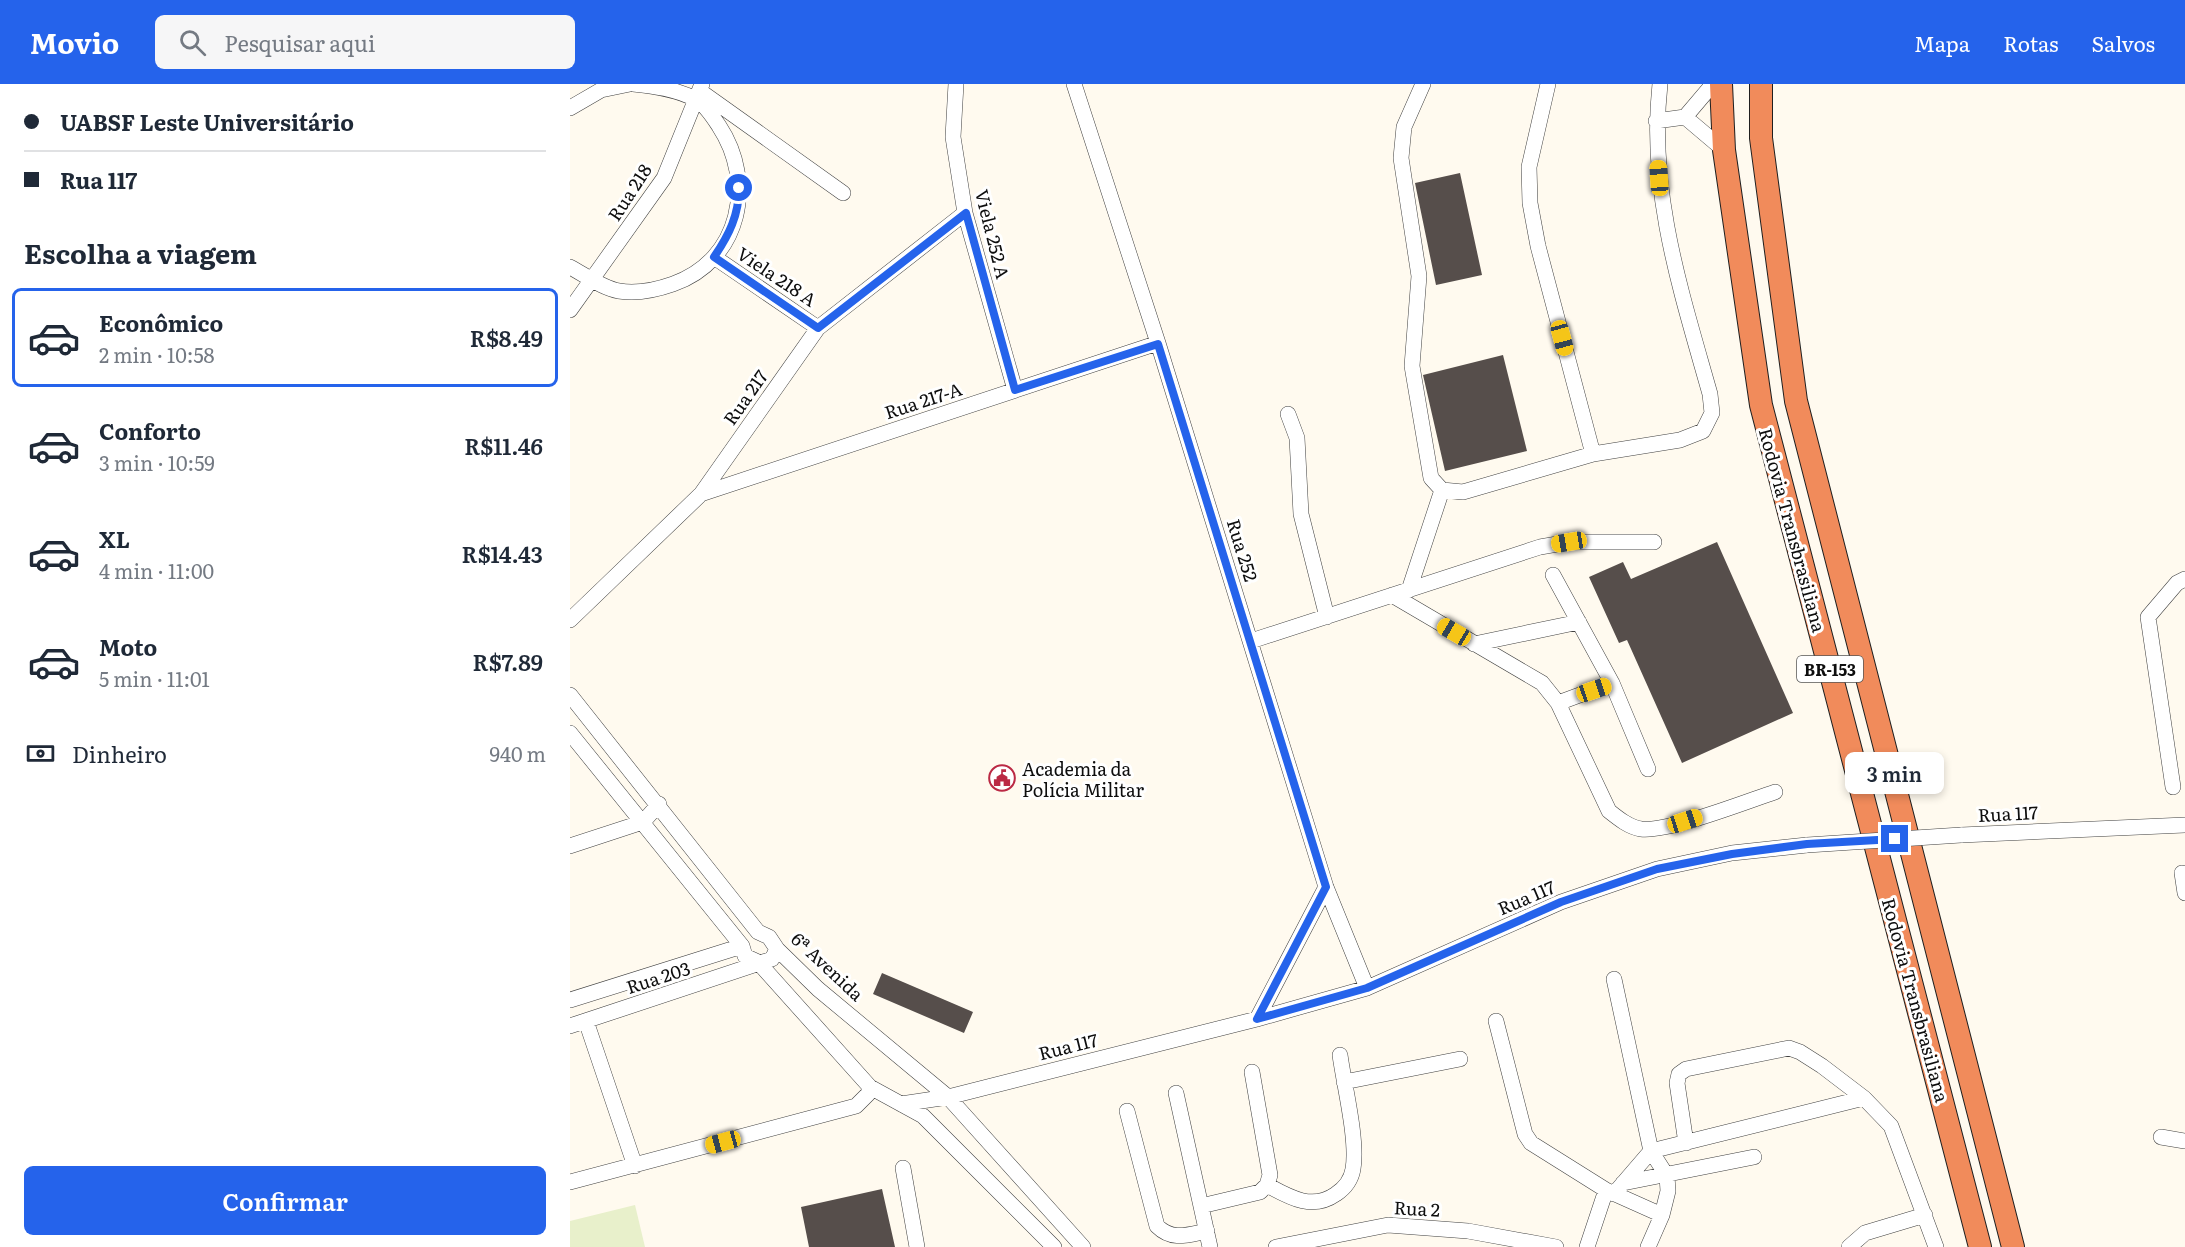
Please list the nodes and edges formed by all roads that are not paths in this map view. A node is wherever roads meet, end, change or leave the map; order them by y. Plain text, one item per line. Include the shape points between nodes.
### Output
1 (632, 84) edge
2 (956, 84) edge
3 (1074, 84) edge
4 (1423, 84) edge
5 (1548, 84) edge
6 (1660, 84) edge
7 (1713, 84) edge
8 (1721, 84) edge
9 (1761, 84) edge
10 (700, 91) edge
11 (570, 108) edge
12 (1685, 117) junction
13 (1656, 121) junction
14 (1724, 150) junction
15 (843, 193) dead end
16 (966, 213) junction
17 (714, 257) junction
18 (570, 267) edge
19 (593, 280) junction
20 (570, 310) edge
21 (818, 328) junction
22 (1158, 344) junction
23 (1015, 390) junction
24 (1288, 414) dead end
25 (1593, 454) junction
26 (1442, 490) junction
27 (701, 494) junction
28 (1654, 542) dead end
29 (1553, 575) dead end
30 (2185, 579) edge
31 (1408, 590) junction
32 (1392, 595) junction
33 (1327, 616) junction
34 (570, 620) edge
35 (1579, 622) junction
36 (1251, 641) junction
37 (1474, 644) junction
38 (1612, 684) junction
39 (570, 695) edge
40 (1558, 703) junction
41 (570, 733) edge
42 (1648, 769) dead end
43 (2173, 787) dead end
44 (1775, 792) dead end
45 (659, 804) junction
46 (643, 822) junction
47 (2185, 825) edge
48 (570, 846) edge
49 (2182, 873) dead end
50 (1326, 887) junction
51 (2185, 893) edge
52 (758, 932) junction
53 (742, 946) junction
54 (777, 949) junction
55 (758, 962) junction
56 (1614, 979) dead end
57 (1367, 988) junction
58 (570, 1000) edge
59 (1257, 1019) junction
60 (586, 1021) junction
61 (1496, 1021) dead end
62 (570, 1026) edge
63 (1340, 1055) dead end
64 (1460, 1059) dead end
65 (1252, 1072) dead end
66 (1344, 1082) junction
67 (870, 1087) junction
68 (1176, 1094) dead end
69 (948, 1096) junction
70 (1864, 1098) junction
71 (901, 1104) junction
72 (1127, 1111) dead end
73 (923, 1116) junction
74 (2161, 1137) dead end
75 (2185, 1141) edge
76 (1686, 1143) junction
77 (1651, 1151) junction
78 (1754, 1157) dead end
79 (635, 1166) junction
80 (903, 1168) dead end
81 (1667, 1176) junction
82 (570, 1182) edge
83 (1268, 1185) junction
84 (1614, 1189) junction
85 (1201, 1206) junction
86 (1662, 1215) junction
87 (1925, 1215) junction
88 (1207, 1231) junction
89 (1050, 1244) edge
90 (917, 1247) edge
91 (1083, 1247) edge
92 (1210, 1247) edge
93 (1276, 1247) edge
94 (1556, 1247) edge
95 (1587, 1247) edge
96 (1648, 1247) edge
97 (1849, 1247) edge
98 (1936, 1247) edge
99 (1980, 1247) edge
100 (2013, 1247) edge

1 - 10 street
1 - 11 street via 601,90
2 - 16 street, Viela 252 A via 953,137
3 - 22 street, Rua 252
4 - 26 street via 1404,127 1401,158 1419,276 1412,366 1431,478
5 - 25 street via 1529,167 1530,203
6 - 13 street
7 - 12 street
8 - 14 highway, Rodovia Transbrasiliana / BR-153
9 - 100 highway, Rodovia Transbrasiliana / BR-153 via 1761,138 1796,401
10 - 15 street
10 - 17 street, Viela 218 A via 730,143 739,172 739,202 731,232
10 - 19 street, Rua 218 via 664,178
12 - 13 street
12 - 14 street
13 - 25 street via 1660,197 1669,249 1712,413 1703,431 1680,440
14 - 99 highway, Rodovia Transbrasiliana / BR-153 via 1761,405
16 - 21 street, Rua 217
16 - 23 street, Viela 252 A
17 - 19 street, Viela 218 A via 687,279 654,291 618,291
17 - 21 street, Viela 218 A
18 - 19 street, Viela 218 A
19 - 20 street, Rua 218
21 - 27 street, Rua 217
22 - 23 street, Rua 217-A
22 - 36 street, Rua 252
23 - 27 street, Rua 217-A
24 - 33 street via 1297,438 1301,514
25 - 26 street via 1463,492
26 - 31 street
27 - 34 street, Rua 217
28 - 31 street via 1569,542 1540,547
29 - 35 street
30 - 43 street via 2148,617
31 - 32 street
32 - 33 street
32 - 37 street
33 - 36 street
35 - 37 street
35 - 38 street
36 - 50 street, Rua 252
37 - 40 street via 1542,683
38 - 40 street
38 - 42 street
39 - 45 street, 6ª Avenida
40 - 44 street via 1609,812 1623,823 1641,829 1663,828
41 - 46 street
45 - 46 street
45 - 52 street, 6ª Avenida
46 - 48 street
46 - 53 street
47 - 57 street, Rua 117, bridge via 1961,834 1807,844 1732,854 1657,869 1561,902
49 - 51 street
50 - 57 street, Rua 252
50 - 59 street
52 - 53 street
52 - 54 street, 6ª Avenida via 769,937
53 - 55 street via 745,956
53 - 58 street, Rua 203
54 - 55 street via 772,959
54 - 69 street, 6ª Avenida via 818,989
55 - 60 street, Rua 203
55 - 67 street
56 - 77 street
57 - 59 street, Rua 117
59 - 69 street, Rua 117
60 - 62 street, Rua 203
60 - 79 street
61 - 84 street via 1525,1134 1531,1143
63 - 66 street
64 - 66 street
65 - 83 street via 1270,1174
66 - 83 street via 1354,1153 1346,1187 1329,1199 1311,1203 1293,1200
67 - 71 street
67 - 79 street via 856,1106
68 - 85 street
69 - 71 street, Rua 117
69 - 73 street
69 - 91 street, 6ª Avenida
70 - 76 street
70 - 76 street via 1822,1066 1789,1048 1686,1069 1679,1074 1677,1083
70 - 87 street via 1891,1126
71 - 73 street
72 - 88 street via 1156,1226 1178,1237
73 - 89 street
74 - 75 street
76 - 77 street
77 - 81 street
77 - 84 street
78 - 81 street
79 - 82 street
80 - 90 street
81 - 84 street
81 - 86 street
83 - 85 street via 1260,1192
84 - 86 street
84 - 95 street
85 - 88 street
86 - 96 street
87 - 97 street via 1865,1233
87 - 98 street
88 - 92 street
93 - 94 street, Rua 2 via 1388,1225 1468,1231

